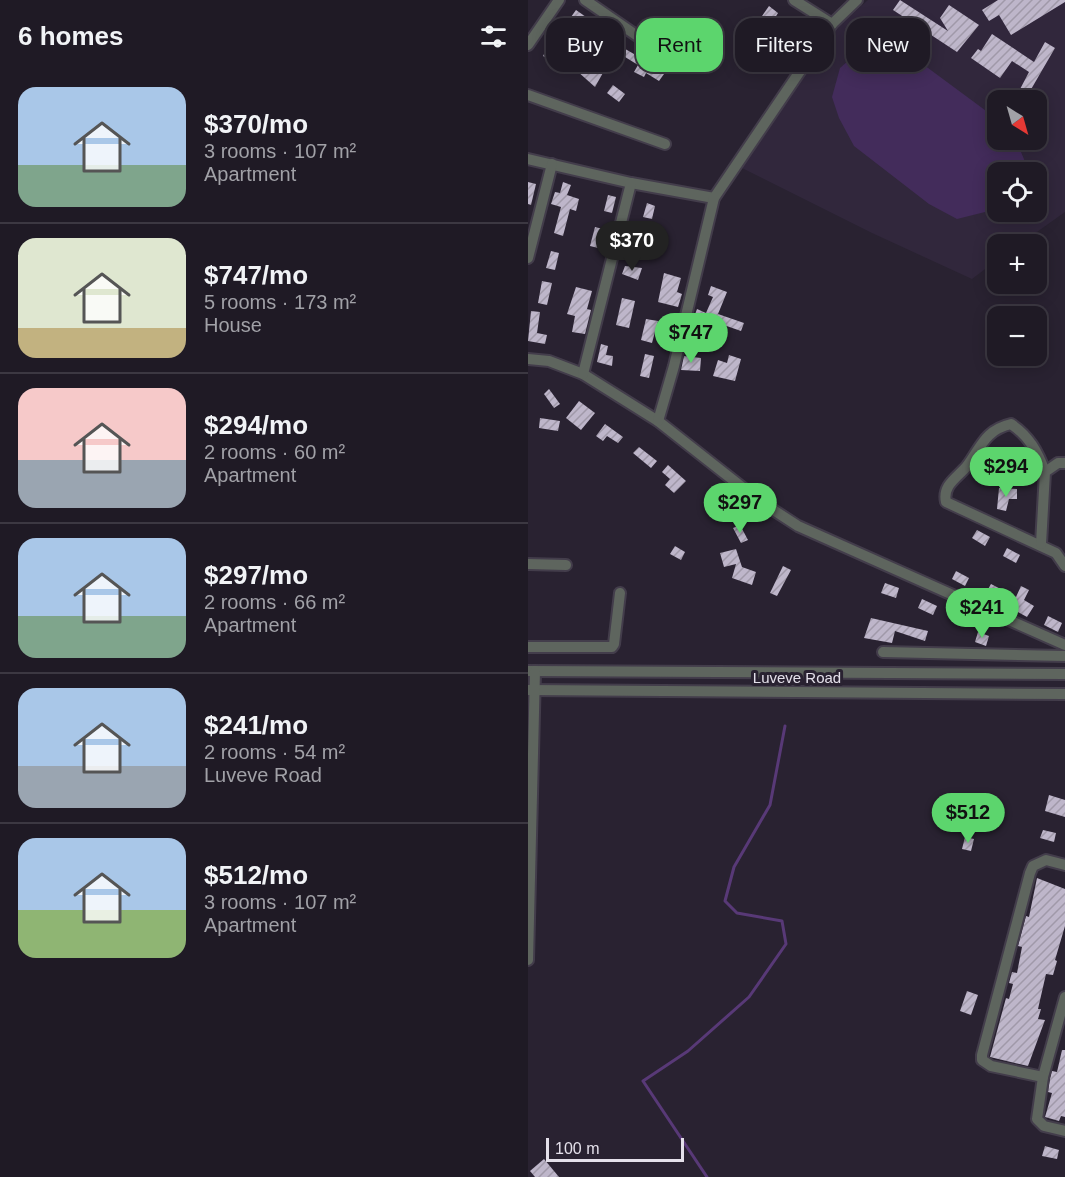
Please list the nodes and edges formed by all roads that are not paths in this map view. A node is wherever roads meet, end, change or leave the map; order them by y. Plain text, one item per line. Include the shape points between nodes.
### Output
1 (559, 0) edge
2 (585, 0) edge
3 (794, 0) edge
4 (857, 0) edge
5 (822, 18) edge
6 (834, 22) edge
7 (636, 35) edge
8 (528, 45) edge
9 (799, 72) edge
10 (528, 95) edge
11 (665, 144) dead end
12 (528, 159) edge
13 (552, 164) junction
14 (631, 183) junction
15 (714, 198) junction
16 (528, 258) edge
17 (528, 359) edge
18 (583, 374) junction
19 (658, 421) junction
20 (1065, 463) edge
21 (1045, 472) junction
22 (1041, 544) junction
23 (528, 564) edge
24 (566, 565) dead end
25 (1065, 566) edge
26 (621, 593) dead end
27 (1065, 645) edge
28 (528, 646) edge
29 (883, 652) dead end
30 (1065, 656) edge
31 (532, 671) edge
32 (1065, 674) edge
33 (531, 690) edge
34 (1065, 694) edge
35 (530, 764) edge
36 (1065, 865) edge
37 (528, 960) edge
38 (1065, 997) edge
39 (1043, 1077) junction
40 (1065, 1131) edge

1 - 8 street
2 - 7 street
3 - 5 street
4 - 6 street
9 - 15 street
10 - 11 street
12 - 13 street
13 - 14 street
13 - 16 street
14 - 15 street
14 - 18 street
15 - 19 street
17 - 18 street via 555,363
18 - 19 street
19 - 27 street via 760,502 798,525
20 - 21 street
21 - 22 street
21 - 22 street via 1038,451 1011,424 1004,425 982,440 944,496 946,502
22 - 25 street via 1060,556
23 - 24 street
26 - 28 street via 612,647
29 - 30 street
31 - 32 street, Luveve Road
31 - 33 street
33 - 34 street, Luveve Road
33 - 35 street
35 - 37 street
36 - 39 street via 1046,860 1033,866 982,1055 982,1060 991,1066
38 - 39 street
39 - 40 street via 1037,1119 1044,1126

